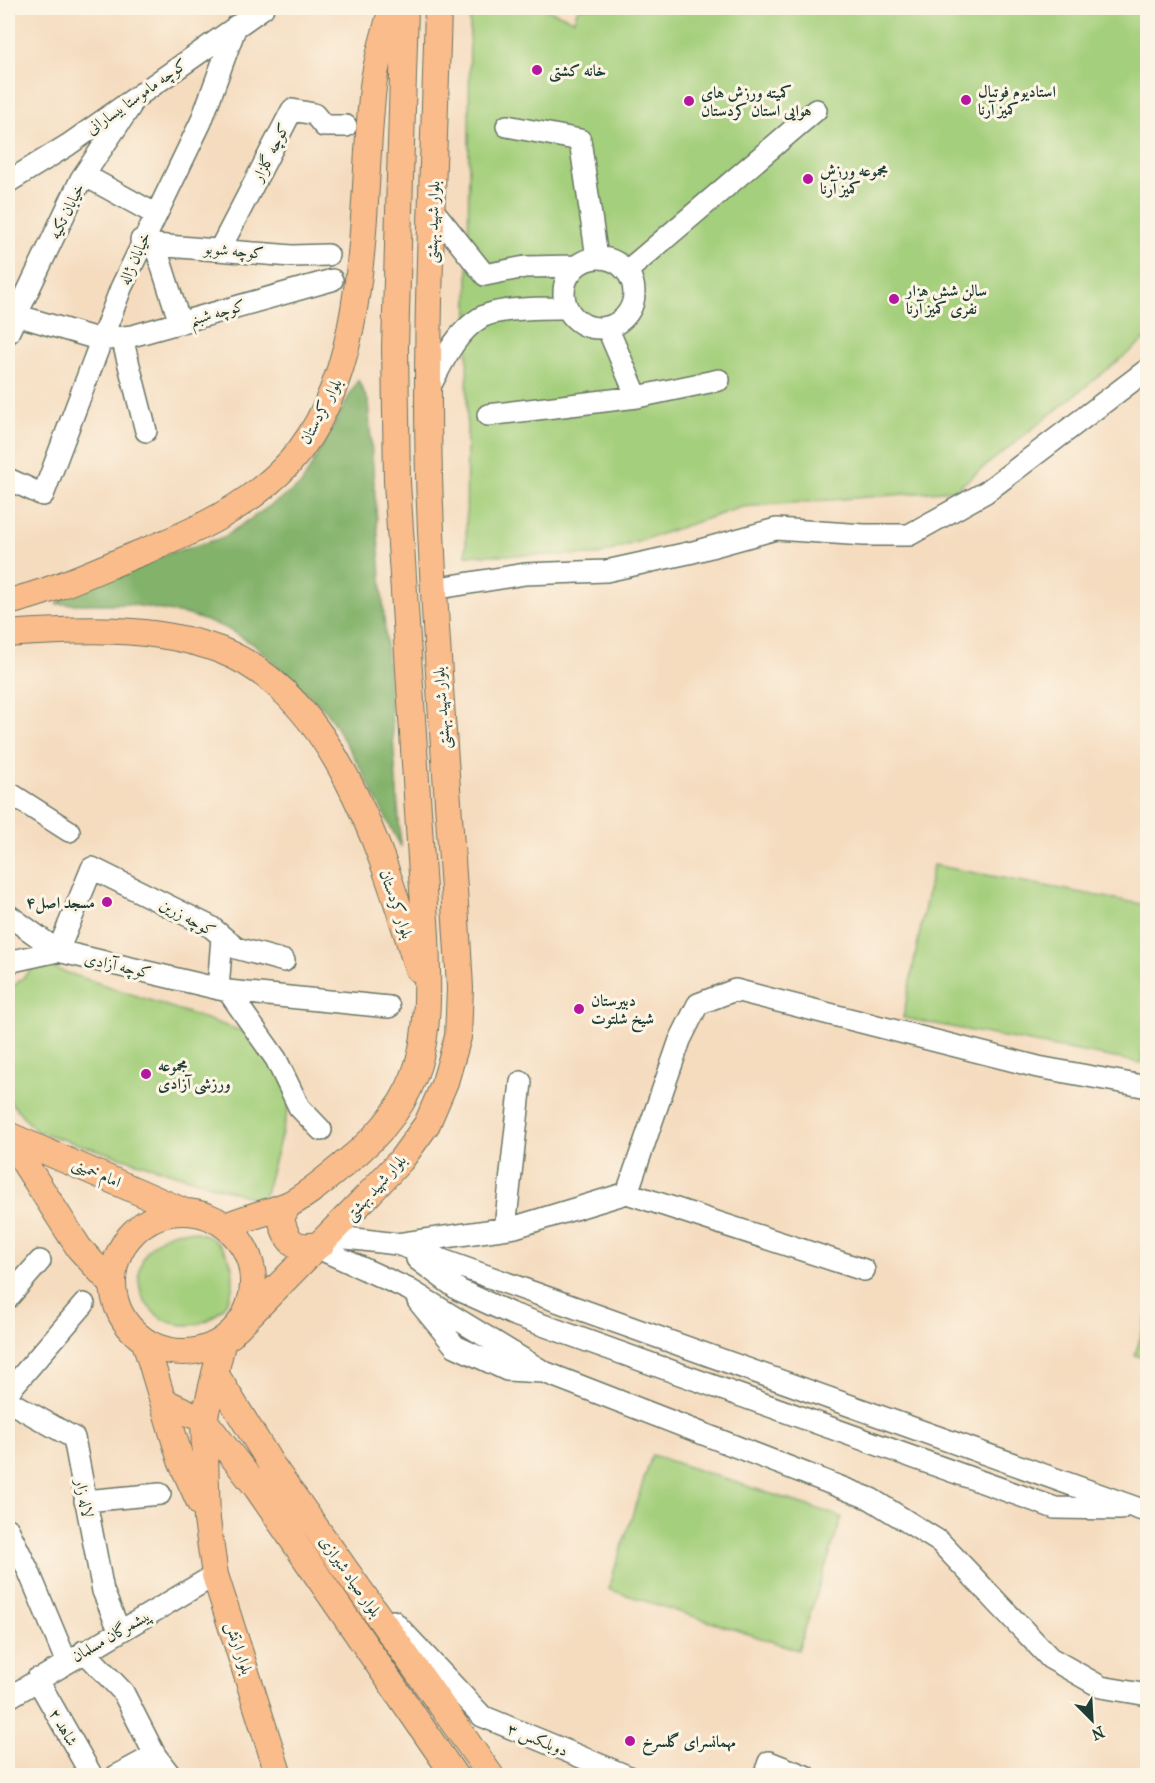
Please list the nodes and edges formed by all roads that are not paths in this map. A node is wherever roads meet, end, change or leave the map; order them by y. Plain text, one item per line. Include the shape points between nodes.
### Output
1 (263, 8) edge
2 (392, 8) edge
3 (405, 8) edge
4 (438, 8) edge
5 (236, 26) junction
6 (137, 96) junction
7 (816, 110) dead end
8 (346, 126) dead end
9 (507, 126) dead end
10 (84, 175) junction
11 (8, 182) edge
12 (433, 210) junction
13 (154, 214) junction
14 (148, 243) junction
15 (220, 249) junction
16 (328, 255) dead end
17 (597, 258) junction
18 (577, 266) junction
19 (627, 271) junction
20 (332, 280) dead end
21 (567, 308) junction
22 (10, 320) edge
23 (180, 323) junction
24 (607, 327) junction
25 (122, 338) junction
26 (101, 340) junction
27 (1148, 369) edge
28 (719, 380) dead end
29 (429, 388) junction
30 (637, 397) junction
31 (488, 415) dead end
32 (146, 431) dead end
33 (8, 479) edge
34 (433, 589) junction
35 (8, 602) edge
36 (8, 634) edge
37 (8, 792) edge
38 (69, 831) dead end
39 (8, 915) edge
40 (222, 937) junction
41 (58, 951) junction
42 (284, 961) dead end
43 (8, 962) edge
44 (223, 990) junction
45 (428, 1001) junction
46 (389, 1008) dead end
47 (521, 1082) dead end
48 (1148, 1087) edge
49 (321, 1130) dead end
50 (8, 1136) edge
51 (627, 1193) junction
52 (288, 1204) junction
53 (185, 1212) junction
54 (226, 1226) junction
55 (505, 1228) junction
56 (323, 1243) junction
57 (397, 1244) junction
58 (40, 1261) dead end
59 (864, 1270) dead end
60 (112, 1284) junction
61 (8, 1298) edge
62 (84, 1304) dead end
63 (234, 1331) junction
64 (145, 1342) junction
65 (215, 1373) junction
66 (8, 1392) edge
67 (8, 1401) edge
68 (164, 1401) junction
69 (204, 1420) junction
70 (160, 1494) dead end
71 (85, 1501) junction
72 (1143, 1511) edge
73 (207, 1520) junction
74 (8, 1528) edge
75 (215, 1575) junction
76 (352, 1576) junction
77 (329, 1593) junction
78 (119, 1630) junction
79 (75, 1656) junction
80 (37, 1679) junction
81 (446, 1693) junction
82 (1148, 1695) edge
83 (8, 1698) edge
84 (414, 1718) junction
85 (155, 1755) junction
86 (766, 1769) edge
87 (92, 1776) edge
88 (116, 1776) edge
89 (171, 1776) edge
90 (279, 1776) edge
91 (455, 1776) edge
92 (491, 1776) edge
93 (627, 1776) edge
94 (805, 1776) edge

1 - 5 street, کوچه ماموستا بیسارانی
2 - 35 main road, بلوار کردستان via 373,84 350,327 340,374 308,438 272,480 209,522 102,568
3 - 45 main road, بلوار شهید بهشتی via 395,347 397,482
4 - 12 main road, بلوار شهید بهشتی
5 - 6 street, کوچه ماموستا بیسارانی
5 - 13 street, خیابان ژاله via 201,122
6 - 10 street, خیابان تکیه
6 - 11 street, کوچه ماموستا بیسارانی
7 - 19 street
8 - 15 street, کوچه گلزار via 324,126 314,114 292,110
9 - 17 street via 580,140
10 - 13 street
10 - 22 street, خیابان تکیه
12 - 18 street via 485,275 525,267
12 - 29 main road, بلوار شهید بهشتی
13 - 14 street, خیابان ژاله
14 - 15 street, کوچه شوبو
14 - 23 street
14 - 26 street, خیابان ژاله
15 - 16 street, کوچه شوبو
17 - 18 street
17 - 19 street
18 - 21 street via 565,285
19 - 24 street via 632,281 633,303 623,318
20 - 23 street, کوچه شبنم
21 - 24 street via 583,325
21 - 29 street via 521,309 481,317 453,344
22 - 26 street
23 - 25 street, کوچه شبنم
24 - 30 street
25 - 26 street, کوچه شبنم
25 - 32 street
26 - 33 street, خیابان ژاله via 43,495
27 - 34 street via 986,492 909,535 864,536 776,529 606,572 525,574
28 - 30 street
29 - 34 main road, بلوار شهید بهشتی
30 - 31 street
34 - 56 main road, بلوار شهید بهشتی via 460,977 458,1037 427,1124 401,1160
36 - 45 main road, بلوار کردستان via 154,633 222,651 278,688 309,719 332,751 358,801 394,890
37 - 38 street
39 - 41 street
40 - 41 street, کوچه زرین via 211,927 92,868
40 - 42 street, کوچه زرین via 236,948
40 - 44 street
41 - 43 street, کوچه آزادی
41 - 44 street, کوچه آزادی
44 - 46 street, کوچه آزادی
44 - 49 street via 276,1059 299,1107
45 - 52 main road, بلوار شهید بهشتی via 418,1070 405,1098 365,1148
47 - 55 street
48 - 51 street via 1038,1067 735,990 698,1004 680,1040
50 - 53 main road, امام خمینی
50 - 60 main road via 79,1248
51 - 55 street
51 - 59 street
52 - 54 main road, بلوار شهید بهشتی
52 - 56 main road via 280,1218 285,1236 306,1247
53 - 54 main road via 207,1216
53 - 60 main road via 162,1215 142,1225 126,1241 115,1262
54 - 63 main road via 242,1243 251,1263 254,1286 249,1308
55 - 57 street
56 - 57 street
56 - 63 main road, بلوار شهید بهشتی
56 - 82 street via 408,1289 455,1346 507,1370 544,1372 871,1499 940,1542 1050,1658 1101,1687
57 - 72 street
58 - 61 street
60 - 64 main road via 116,1307 128,1327
62 - 66 street
63 - 64 main road via 211,1347 189,1353 166,1351
63 - 65 main road via 223,1340
64 - 68 main road
65 - 69 main road
65 - 76 main road, بلوار صیاد شیرازی via 270,1464
67 - 71 street, لاله زار via 74,1438
68 - 69 main road
68 - 73 main road via 181,1461
69 - 73 main road
69 - 77 main road, بلوار صیاد شیرازی via 257,1488
70 - 71 street
71 - 78 street, لاله زار via 104,1591
73 - 75 main road, بلوار ارتش
74 - 79 street via 59,1639
75 - 78 street, پیشمرگان مسلمان
75 - 90 main road, بلوار ارتش
76 - 77 main road
76 - 81 main road, بلوار صیاد شیرازی
77 - 84 main road, بلوار صیاد شیرازی
78 - 79 street, پیشمرگان مسلمان
79 - 80 street, پیشمرگان مسلمان
79 - 85 street via 123,1692
80 - 83 street, پیشمرگان مسلمان
80 - 87 street, شاهد ۲
81 - 84 main road
81 - 92 main road, بلوار صیاد شیرازی
81 - 93 street, دوبلکس ۳ via 482,1716
84 - 91 main road, بلوار صیاد شیرازی
85 - 88 street
85 - 89 street
86 - 94 street

